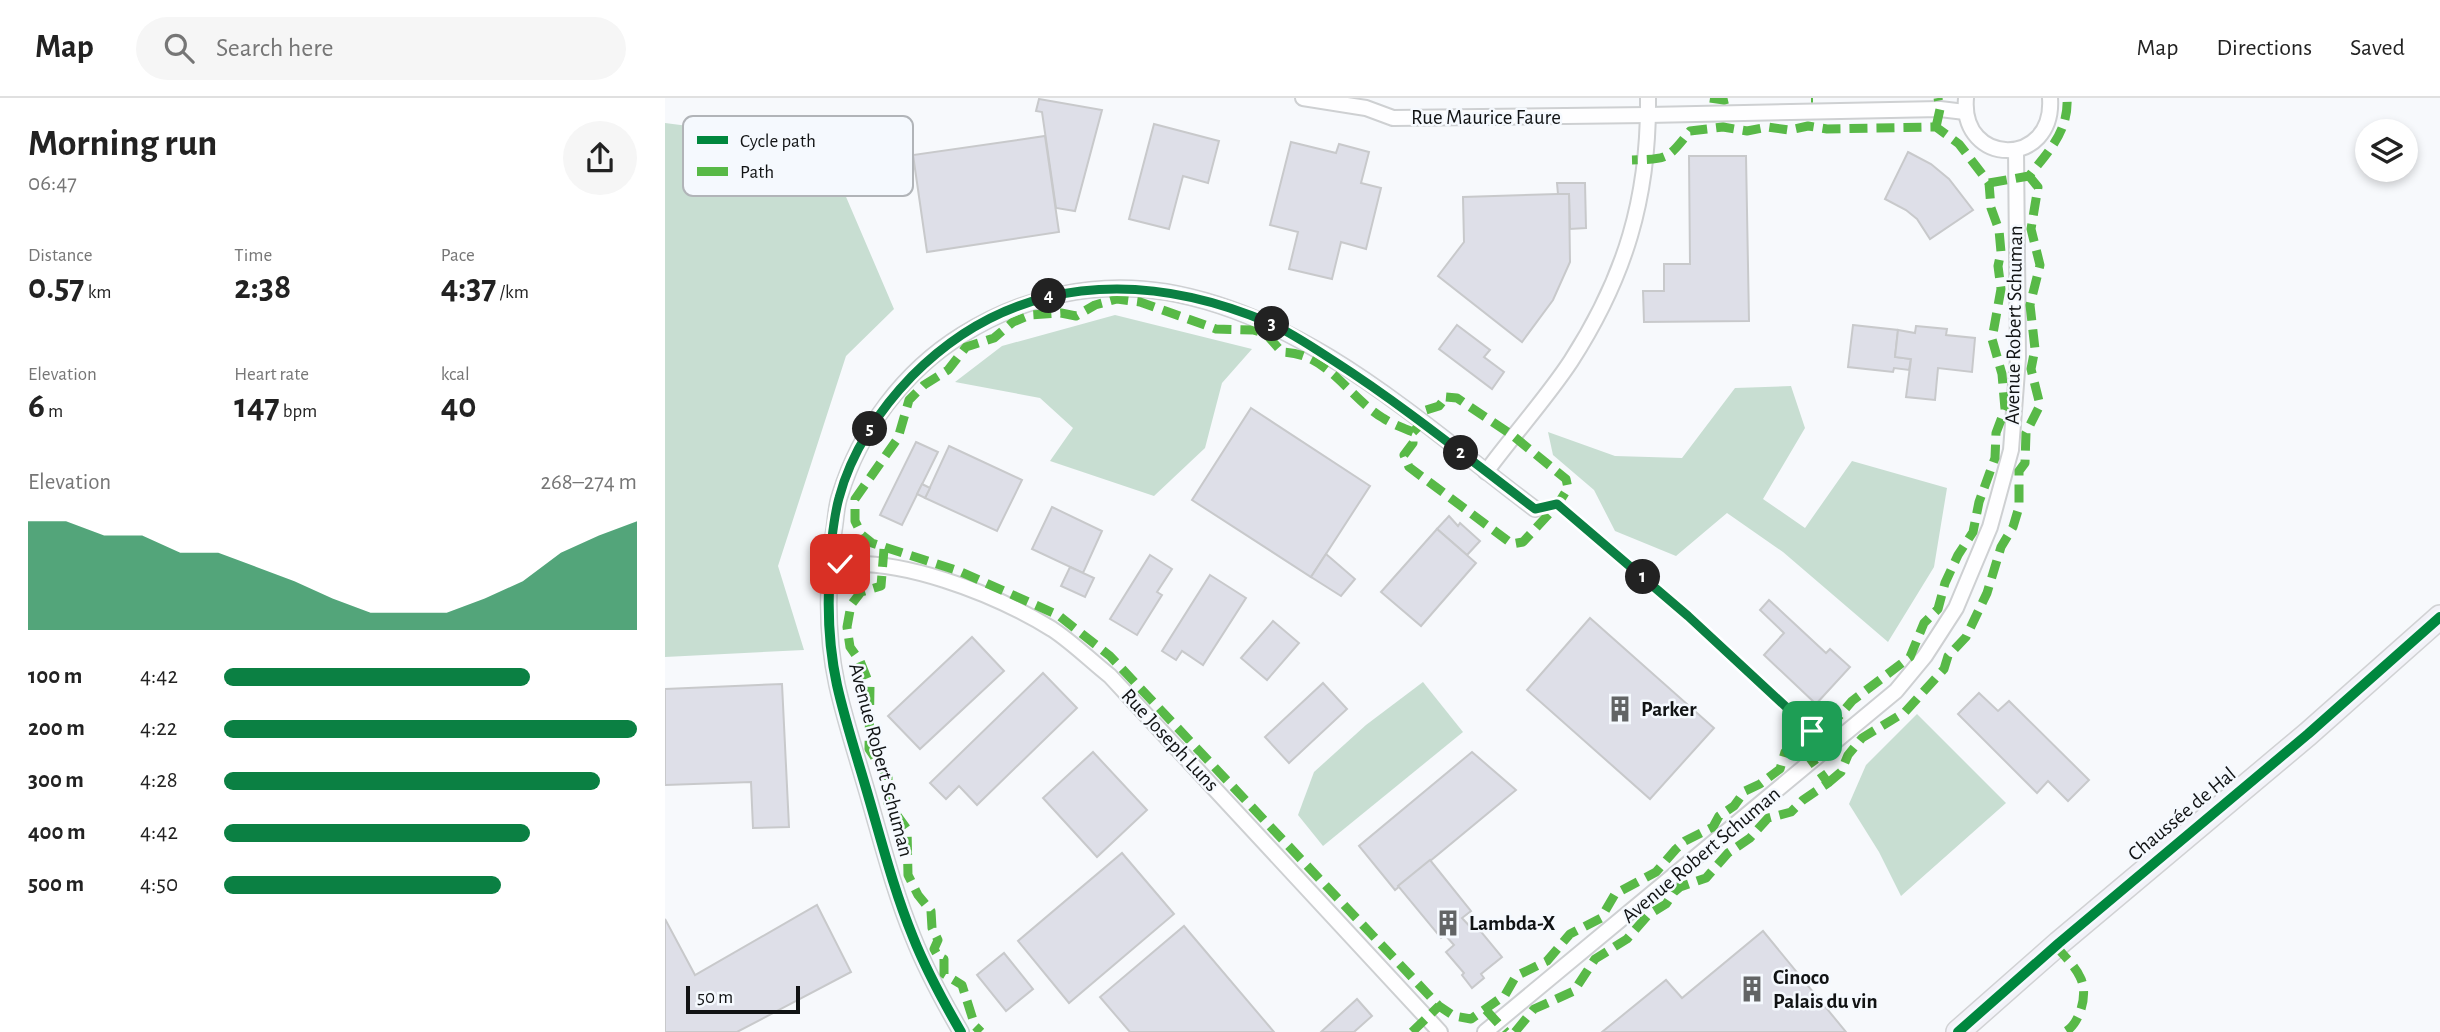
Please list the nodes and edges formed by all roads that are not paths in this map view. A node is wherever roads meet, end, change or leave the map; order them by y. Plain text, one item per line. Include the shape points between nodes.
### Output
1 (1303, 98) edge
2 (1648, 98) edge
3 (2050, 98) edge
4 (1966, 105) edge
5 (1649, 116) junction
6 (2016, 150) junction
7 (1486, 472) junction
8 (1535, 509) dead end
9 (828, 566) junction
10 (2437, 619) edge
11 (961, 1032) edge
12 (1440, 1032) edge
13 (1485, 1032) edge
14 (1958, 1032) edge

1 - 5 street, Rue Maurice Faure via 1366,108 1392,118
2 - 5 street
3 - 6 street via 2051,112 2040,137
4 - 5 street, Rue Maurice Faure
4 - 6 street via 1969,126 1977,137 1988,146
5 - 7 street via 1641,194 1611,292 1570,362
6 - 13 street, Avenue Robert Schuman via 2018,358 2011,450 1990,527 1956,608 1896,691
7 - 8 street, Avenue Robert Schuman
7 - 9 street, Avenue Robert Schuman via 1375,387 1272,324 1166,292 1091,290 1051,296 991,316 947,344 890,398 870,429 839,497
9 - 11 street, Avenue Robert Schuman via 830,628 848,727 913,936
9 - 12 street, Rue Joseph Luns via 883,566 934,576 1002,602 1053,630 1110,676
10 - 14 main road, Chaussée de Hal

